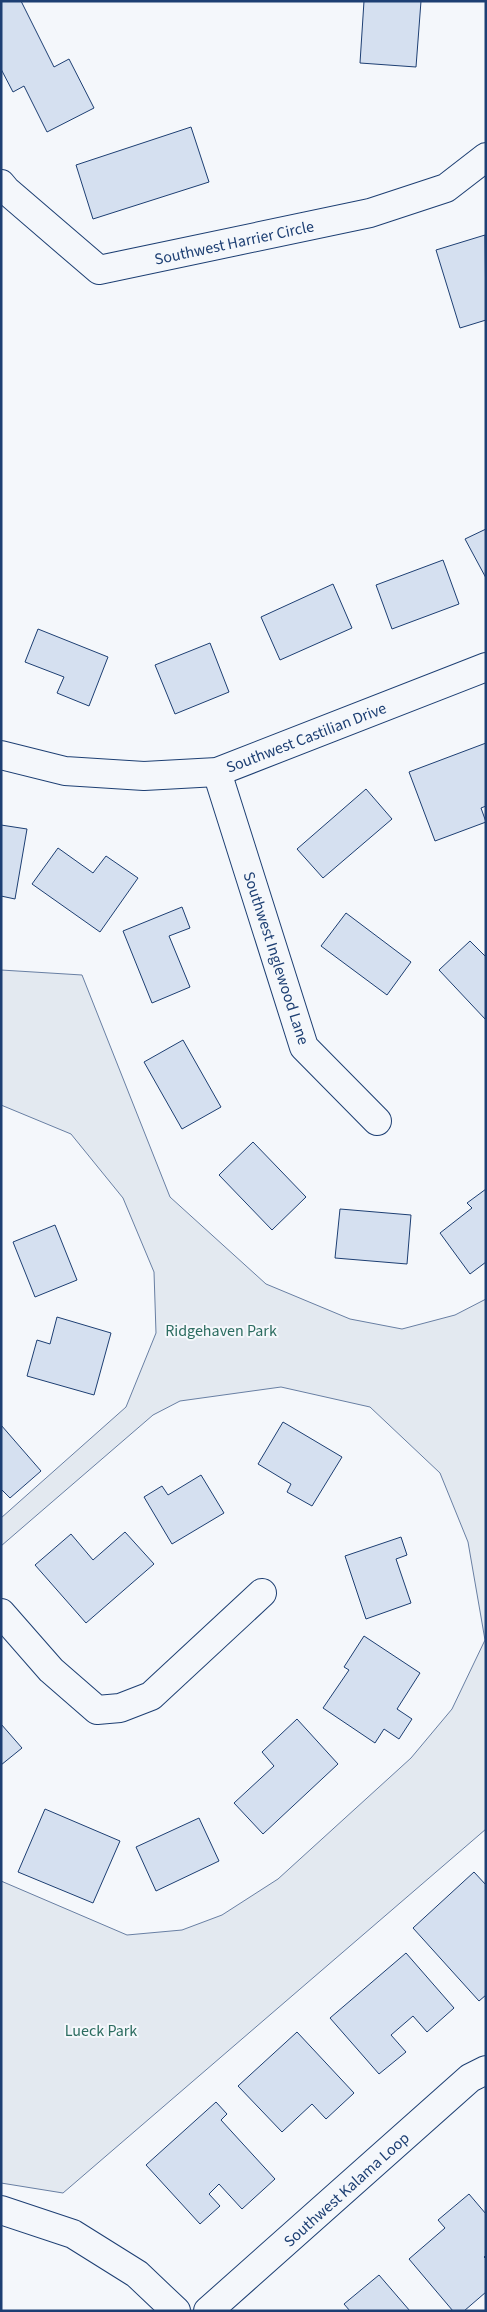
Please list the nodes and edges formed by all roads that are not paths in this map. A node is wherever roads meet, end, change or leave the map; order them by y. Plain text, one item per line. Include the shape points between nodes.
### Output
1 (486, 157) edge
2 (1, 184) edge
3 (486, 667) edge
4 (1, 755) edge
5 (216, 772) junction
6 (377, 1120) dead end
7 (262, 1593) dead end
8 (1, 1612) edge
9 (486, 2070) edge
10 (1, 2210) edge
11 (176, 2311) edge
12 (208, 2311) edge

1 - 2 street, Southwest Harrier Circle via 446,188 370,213 99,270
3 - 5 street, Southwest Castilian Drive
4 - 5 street, Southwest Castilian Drive via 65,771 144,776
5 - 6 street, Southwest Inglewood Lane via 304,1047
7 - 8 street via 151,1696 120,1708 97,1710 51,1670
9 - 12 street, Southwest Kalama Loop via 470,2078
10 - 11 street via 73,2234 137,2274

